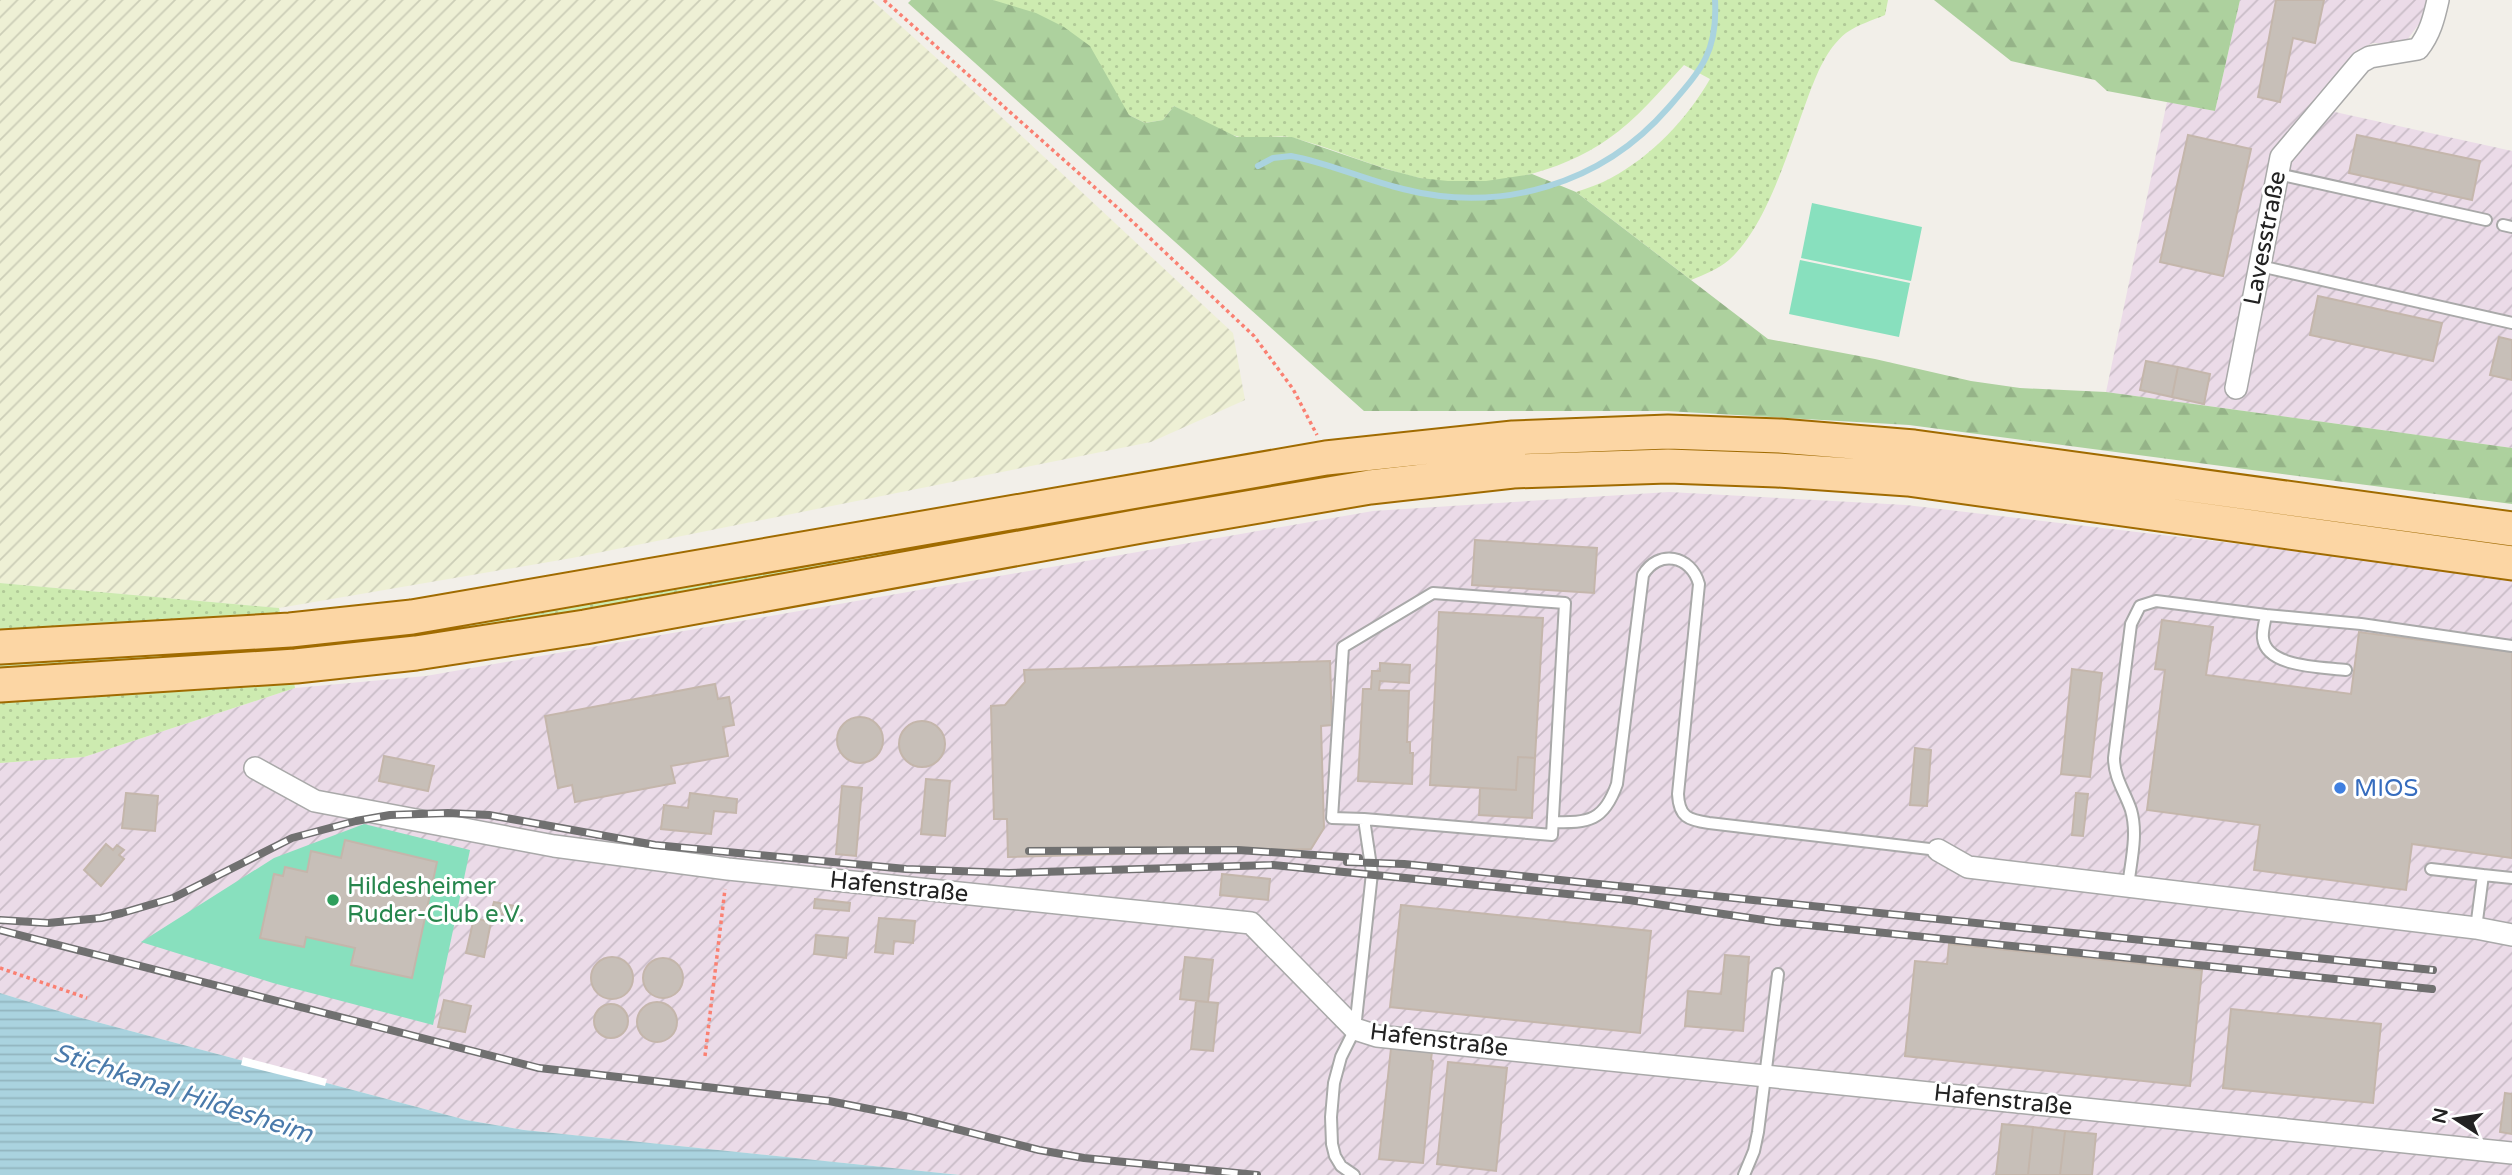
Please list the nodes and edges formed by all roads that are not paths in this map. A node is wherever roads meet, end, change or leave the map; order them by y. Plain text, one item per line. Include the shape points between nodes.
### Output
1 (2438, 0) edge
2 (2278, 174) junction
3 (2486, 220) dead end
4 (2260, 266) junction
5 (2512, 323) edge
6 (2236, 388) dead end
7 (2512, 528) edge
8 (2512, 563) edge
9 (2266, 615) junction
10 (2512, 646) edge
11 (0, 647) edge
12 (2346, 670) dead end
13 (0, 685) edge
14 (256, 768) dead end
15 (1364, 819) junction
16 (1553, 822) junction
17 (1938, 850) joint
18 (2431, 869) dead end
19 (2483, 875) junction
20 (2512, 878) edge
21 (2128, 886) junction
22 (2476, 929) junction
23 (2512, 935) edge
24 (1778, 974) dead end
25 (1355, 1029) junction
26 (1764, 1075) junction
27 (2512, 1153) edge
28 (1354, 1175) edge
29 (1744, 1175) edge

1 - 2 street, Lavesstraße via 2427,38 2418,49 2361,62 2281,157
2 - 3 lane
2 - 4 street, Lavesstraße
4 - 5 lane
4 - 6 street, Lavesstraße
7 - 11 main road via 1914,447 1668,432 1513,438 1326,458 412,617 290,630
8 - 13 main road via 1908,479 1668,466 1513,471 1370,487 416,653 296,666
9 - 10 lane
9 - 12 lane via 2263,639 2270,654 2287,662
9 - 21 lane via 2156,601 2135,612 2115,758 2116,776 2134,822
14 - 25 street, Hafenstraße via 315,801 554,846 728,869 1251,923
15 - 16 lane via 1552,835
15 - 16 lane via 1332,818 1343,646 1433,593 1566,603
15 - 25 lane via 1372,873
16 - 17 lane via 1593,819 1612,799 1618,784 1643,575 1654,562 1674,558 1690,566 1699,583 1678,794 1678,808 1685,816 1709,824
17 - 21 street via 1968,867
18 - 19 lane
19 - 20 lane
19 - 22 lane
21 - 22 street
22 - 23 street
24 - 26 lane
25 - 26 street, Hafenstraße via 1377,1036
25 - 28 lane via 1341,1057 1331,1117 1335,1156
26 - 27 street, Hafenstraße
26 - 29 lane via 1758,1132

